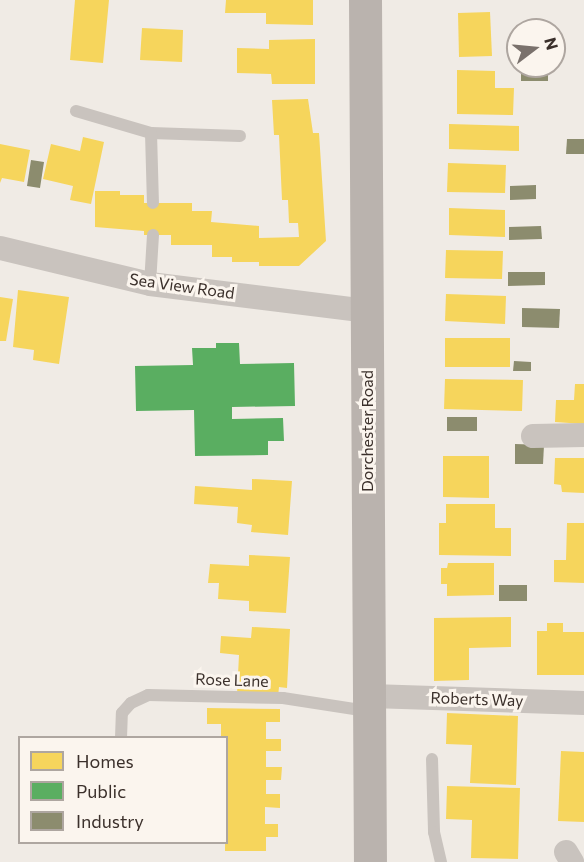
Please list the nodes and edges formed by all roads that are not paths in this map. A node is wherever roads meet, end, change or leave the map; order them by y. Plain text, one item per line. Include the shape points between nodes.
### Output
1 (365, 0) edge
2 (76, 111) dead end
3 (151, 133) junction
4 (240, 136) dead end
5 (153, 203) dead end
6 (153, 235) dead end
7 (0, 248) edge
8 (150, 284) junction
9 (366, 310) junction
10 (584, 435) edge
11 (533, 436) dead end
12 (584, 703) edge
13 (371, 704) junction
14 (121, 736) edge
15 (432, 759) dead end
16 (370, 862) edge
17 (441, 862) edge

1 - 9 main road, Dorchester Road
2 - 3 lane
3 - 4 lane
3 - 5 lane
6 - 8 lane
7 - 8 street, Sea View Road
8 - 9 street, Sea View Road
9 - 13 main road, Dorchester Road
10 - 11 street
12 - 13 street, Roberts Way
13 - 14 lane, Rose Lane via 148,695 122,712
13 - 16 main road, Dorchester Road
15 - 17 lane via 434,831

